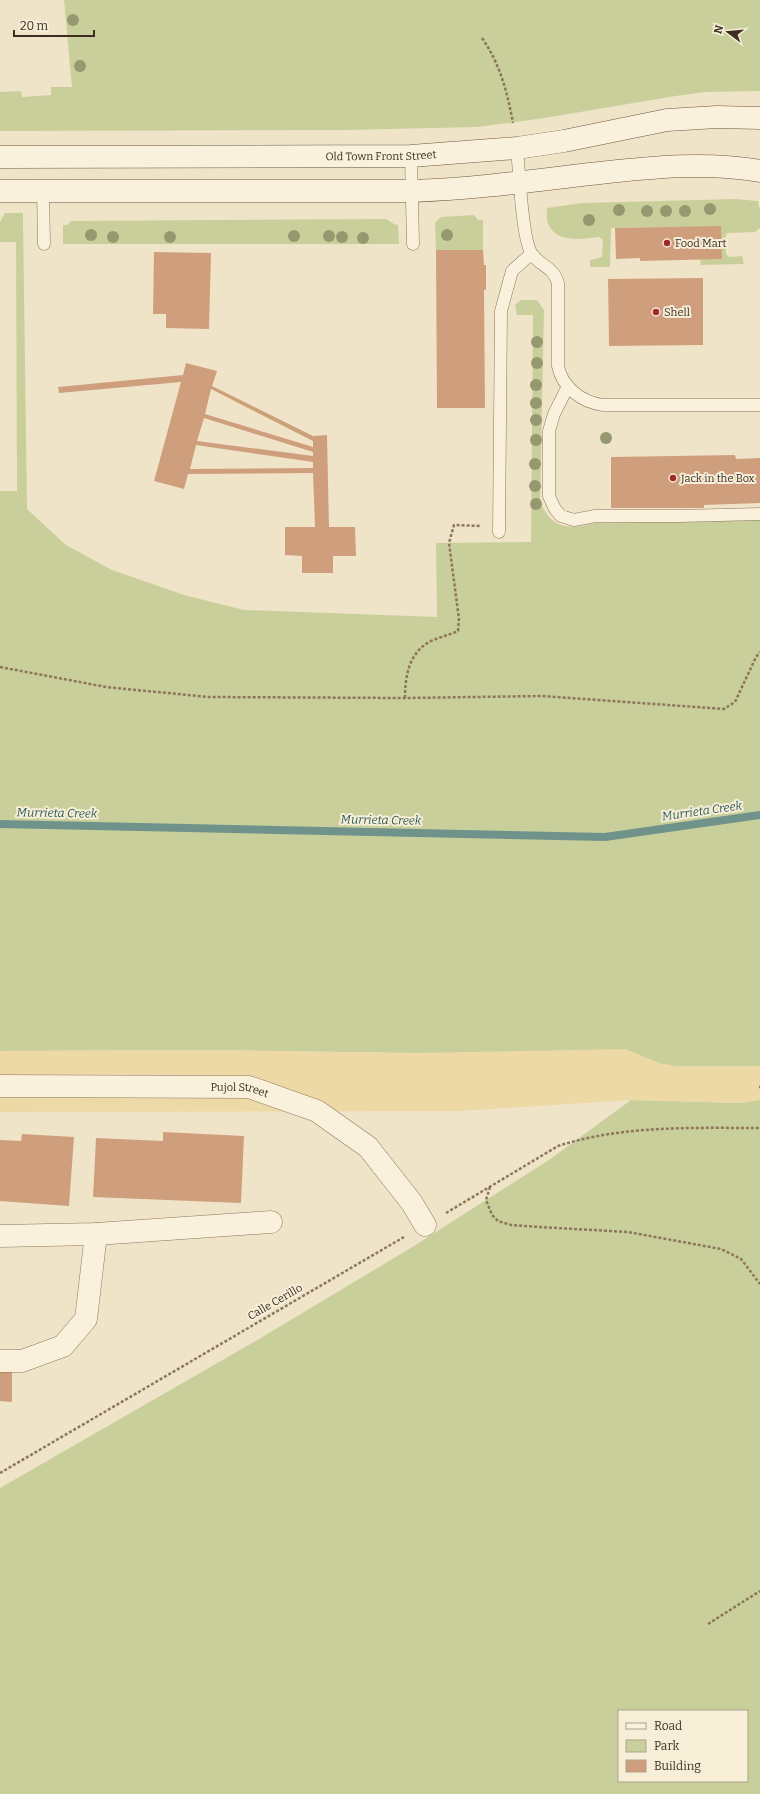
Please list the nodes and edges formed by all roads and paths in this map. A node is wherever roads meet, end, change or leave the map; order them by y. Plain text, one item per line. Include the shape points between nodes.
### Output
1 (482, 38) dead end
2 (760, 118) edge
3 (517, 148) junction
4 (411, 156) junction
5 (0, 157) edge
6 (760, 171) edge
7 (520, 182) junction
8 (0, 191) edge
9 (43, 191) junction
10 (412, 191) junction
11 (44, 244) dead end
12 (413, 244) dead end
13 (531, 254) junction
14 (568, 386) junction
15 (760, 405) edge
16 (760, 514) edge
17 (499, 529) joint
18 (760, 652) edge
19 (0, 667) edge
20 (405, 698) junction
21 (0, 1086) edge
22 (760, 1128) edge
23 (490, 1187) junction
24 (271, 1222) dead end
25 (425, 1225) junction
26 (96, 1234) junction
27 (0, 1236) edge
28 (760, 1284) edge
29 (0, 1361) edge
30 (0, 1473) edge
31 (760, 1591) edge
32 (708, 1624) dead end

1 - 3 path via 494,56 505,86
2 - 3 main road, Old Town Front Street via 667,120
3 - 4 main road, Old Town Front Street
3 - 7 lane
4 - 5 main road, Old Town Front Street
4 - 10 lane
6 - 7 main road via 718,166 681,166
7 - 10 main road
7 - 13 lane via 525,232
8 - 9 main road
9 - 10 main road
9 - 11 lane
10 - 12 lane
13 - 14 lane via 556,273 558,366 560,376
13 - 17 lane via 512,271 501,311
14 - 15 lane via 579,397 593,404 603,405
14 - 16 lane via 554,414 549,431 549,496 561,516 574,520 596,516
17 - 20 path via 454,526 449,543 459,619 458,631 430,641 417,651 410,663 405,683
18 - 20 path via 735,702 724,709 542,696
19 - 20 path via 106,687 208,697
21 - 25 main road, Pujol Street via 249,1087 317,1111 368,1147 412,1203
22 - 23 path, Calle Cerillo via 644,1130 596,1136 558,1146
23 - 25 path, Calle Cerillo
23 - 28 path via 486,1200 492,1215 498,1221 539,1227 628,1232 721,1249 741,1259
24 - 26 main road
25 - 30 path, Calle Cerillo
26 - 27 main road
26 - 29 main road via 86,1319 63,1346 22,1361
31 - 32 path

